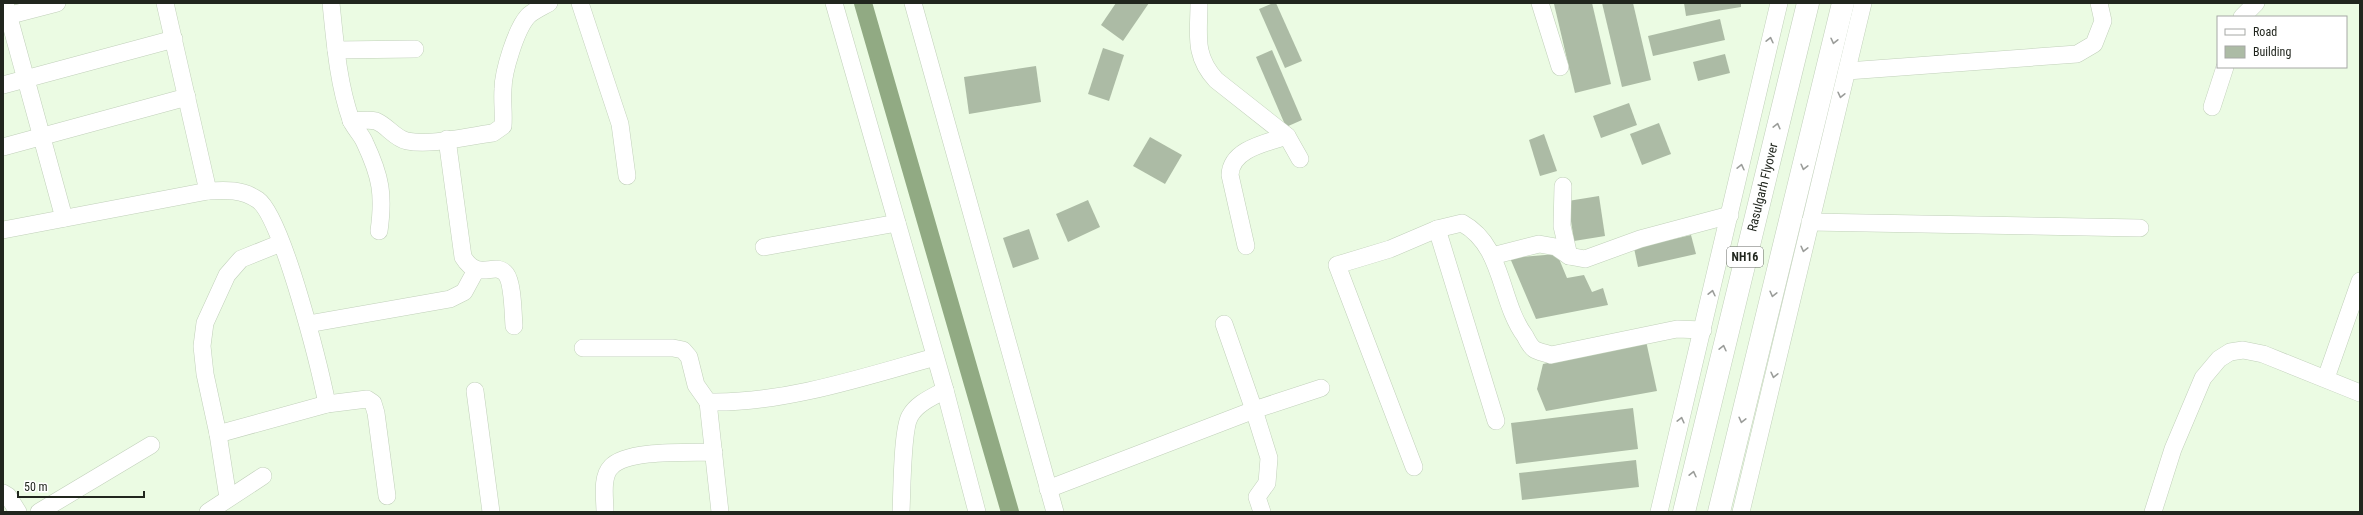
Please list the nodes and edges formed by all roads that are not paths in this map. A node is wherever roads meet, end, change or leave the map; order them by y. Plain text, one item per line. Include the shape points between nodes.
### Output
1 (57, 3) edge
2 (165, 3) edge
3 (331, 3) edge
4 (549, 3) edge
5 (580, 3) edge
6 (834, 3) edge
7 (913, 3) edge
8 (1199, 3) edge
9 (1540, 3) edge
10 (1779, 3) edge
11 (1808, 3) edge
12 (1843, 3) edge
13 (1863, 3) edge
14 (2099, 3) edge
15 (2256, 3) edge
16 (6, 12) edge
17 (2243, 16) edge
18 (174, 39) junction
19 (415, 49) dead end
20 (336, 50) junction
21 (1560, 67) dead end
22 (2225, 68) edge
23 (1846, 71) junction
24 (26, 78) junction
25 (3, 85) edge
26 (187, 97) junction
27 (2212, 107) dead end
28 (352, 121) junction
29 (1287, 136) junction
30 (42, 138) junction
31 (447, 139) junction
32 (3, 147) edge
33 (1300, 159) dead end
34 (627, 176) dead end
35 (1563, 186) dead end
36 (208, 191) junction
37 (1730, 216) junction
38 (64, 218) junction
39 (1810, 222) junction
40 (897, 223) junction
41 (2140, 228) dead end
42 (1437, 229) junction
43 (3, 230) edge
44 (379, 231) dead end
45 (281, 243) junction
46 (1246, 246) dead end
47 (764, 247) dead end
48 (1492, 256) junction
49 (1569, 256) junction
50 (476, 270) junction
51 (2360, 281) edge
52 (308, 324) junction
53 (1224, 324) dead end
54 (514, 326) dead end
55 (1703, 330) junction
56 (582, 348) dead end
57 (935, 357) junction
58 (2326, 378) junction
59 (1321, 388) dead end
60 (945, 390) junction
61 (474, 391) dead end
62 (2360, 393) edge
63 (708, 402) junction
64 (327, 404) junction
65 (1254, 410) junction
66 (1496, 421) dead end
67 (218, 434) junction
68 (151, 446) dead end
69 (714, 452) junction
70 (1414, 467) dead end
71 (264, 476) dead end
72 (1048, 489) junction
73 (3, 493) edge
74 (388, 496) dead end
75 (228, 498) junction
76 (18, 512) edge
77 (39, 512) edge
78 (208, 512) edge
79 (491, 512) edge
80 (605, 512) edge
81 (720, 512) edge
82 (901, 512) edge
83 (976, 512) edge
84 (1055, 512) edge
85 (1262, 512) edge
86 (1659, 512) edge
87 (1684, 512) edge
88 (1719, 512) edge
89 (1741, 512) edge
90 (2153, 512) edge

1 - 16 street
2 - 18 street
3 - 20 street
4 - 31 street via 528,16 520,29 507,63 502,126 493,133
5 - 34 street via 620,124
6 - 40 street
7 - 72 street
8 - 29 street via 1200,57 1207,70
9 - 21 street
37 -> 10 street
87 -> 11 highway, Rasulgarh Flyover / NH16
12 -> 88 highway, NH16
13 - 23 street
14 - 23 street via 2103,21 2094,44 2077,54
15 - 17 street
16 - 24 street
18 - 24 street
18 - 26 street
19 - 20 street
20 - 28 street
22 - 27 street
23 -> 39 street
24 - 25 street
24 - 30 street
26 - 30 street
26 - 36 street
28 - 31 street via 374,120 406,141
28 - 44 street via 365,142 379,176 382,197
29 - 33 street
29 - 46 street via 1252,148 1239,156 1230,166
30 - 32 street
30 - 38 street
31 - 50 street via 463,257 468,265
35 - 49 street via 1562,226
36 - 38 street
36 - 45 street via 236,190 258,201 272,219
37 - 49 street via 1640,239 1585,259
55 -> 37 street
38 - 43 street
39 - 41 street
39 -> 89 street
40 - 47 street
40 - 57 street
42 - 48 street via 1462,223 1474,230
42 - 66 street
42 - 70 street via 1390,249 1337,265
45 - 52 street
45 - 67 street via 241,259 226,275 205,323 202,346 204,367
48 - 49 street via 1539,244 1556,247
48 - 55 street via 1519,328 1534,348 1551,355 1677,329
50 - 52 street via 464,292 450,300
50 - 54 street via 497,268 505,273 510,281
51 - 58 street
52 - 64 street
53 - 65 street
86 -> 55 street
56 - 63 street via 683,350 689,356 696,385
57 - 60 street
57 - 63 street via 820,388 726,402
58 - 62 street
58 - 90 street via 2263,354 2243,350 2230,352 2219,359 2203,378 2173,449
59 - 65 street
60 - 82 street via 919,405 909,416 905,439
60 - 83 street
61 - 79 street
63 - 69 street
64 - 67 street
64 - 74 street via 360,399 367,399 372,403 376,412
65 - 72 street
65 - 85 street via 1269,458 1267,483 1257,497
67 - 75 street
68 - 77 street
69 - 80 street via 641,456 622,460 610,467 605,478
69 - 81 street
71 - 75 street
72 - 84 street
73 - 76 street via 8,496
75 - 78 street

